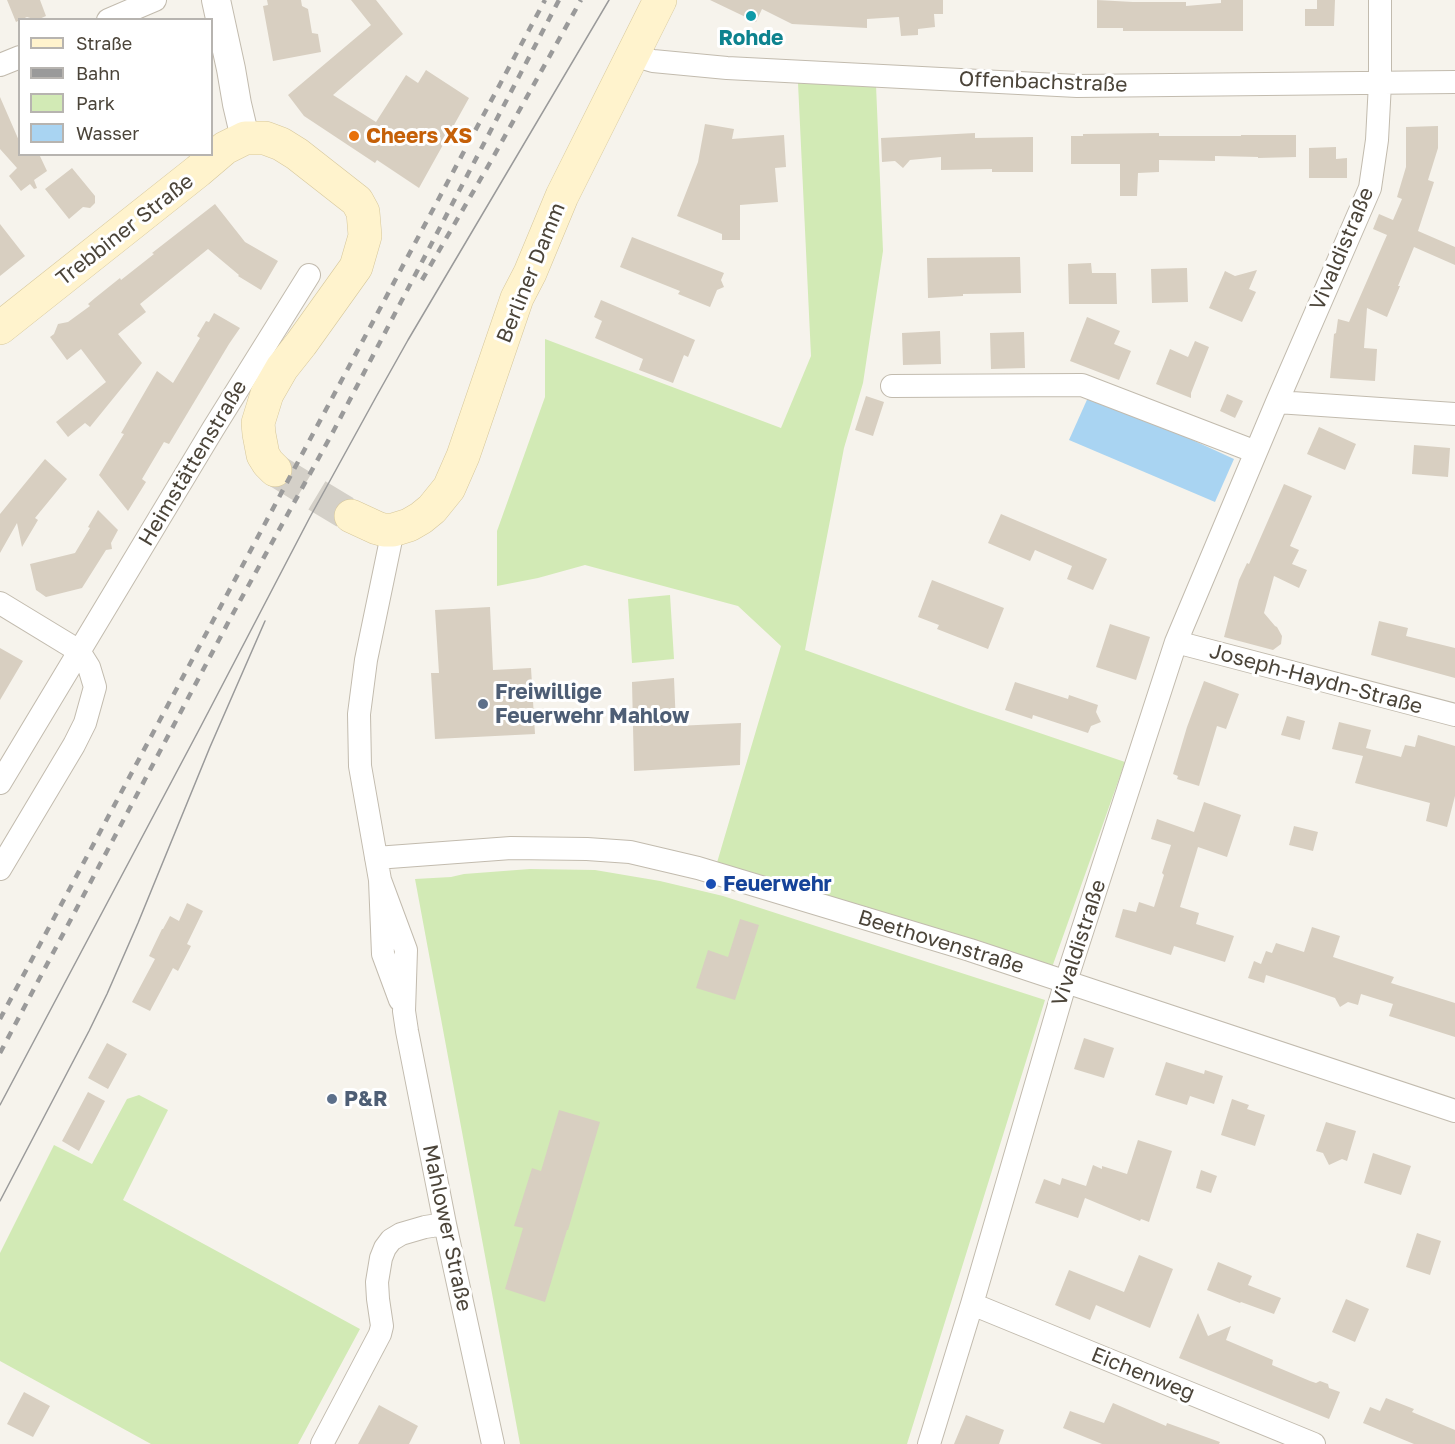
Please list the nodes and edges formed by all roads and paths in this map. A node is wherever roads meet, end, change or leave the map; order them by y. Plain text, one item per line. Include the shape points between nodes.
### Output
1 (155, 0) edge
2 (216, 0) edge
3 (660, 0) edge
4 (1380, 0) edge
5 (113, 18) edge
6 (633, 55) junction
7 (18, 58) edge
8 (0, 65) edge
9 (1455, 82) edge
10 (1380, 83) junction
11 (245, 138) junction
12 (309, 275) dead end
13 (0, 328) edge
14 (892, 386) dead end
15 (1277, 402) junction
16 (1455, 414) edge
17 (1256, 452) junction
18 (275, 470) tunnel mouth
19 (351, 516) tunnel mouth
20 (393, 530) junction
21 (0, 603) edge
22 (1176, 642) junction
23 (79, 651) junction
24 (1455, 715) edge
25 (0, 783) edge
26 (0, 868) edge
27 (378, 869) junction
28 (1066, 981) junction
29 (1455, 1111) edge
30 (445, 1224) junction
31 (972, 1304) junction
32 (322, 1444) edge
33 (493, 1444) edge
34 (929, 1444) edge
35 (1314, 1444) edge

1 - 5 street
2 - 11 street
3 - 6 main road, Berliner Damm
4 - 10 street, Vivaldistraße
6 - 10 street, Offenbachstraße via 653,61 727,68 1077,86
6 - 20 main road, Berliner Damm via 562,196 518,298 449,488 421,518
7 - 8 street
9 - 10 street, Offenbachstraße
10 - 15 street, Vivaldistraße via 1370,188
11 - 13 main road, Trebbiner Straße via 225,148
11 - 18 main road via 273,141 297,154 357,201 363,212 365,236 356,267 282,368 264,403 259,434 263,454
12 - 23 street, Heimstättenstraße
14 - 17 street via 1082,385
15 - 16 street
15 - 17 street, Vivaldistraße
17 - 22 street, Vivaldistraße
19 - 20 main road via 377,528
20 - 27 street, Mahlower Straße via 358,714 360,766
21 - 23 street
22 - 24 street, Joseph-Haydn-Straße
22 - 28 street, Vivaldistraße
23 - 25 street, Heimstättenstraße
23 - 26 street via 95,687 85,723
27 - 28 street, Beethovenstraße via 511,848 630,852 709,871
27 - 30 street, Mahlower Straße via 406,950 404,1011
28 - 29 street, Beethovenstraße
28 - 31 street, Vivaldistraße
30 - 32 street via 401,1234 385,1248 377,1282 380,1334
30 - 33 street, Mahlower Straße
31 - 34 street, Vivaldistraße
31 - 35 street, Eichenweg

